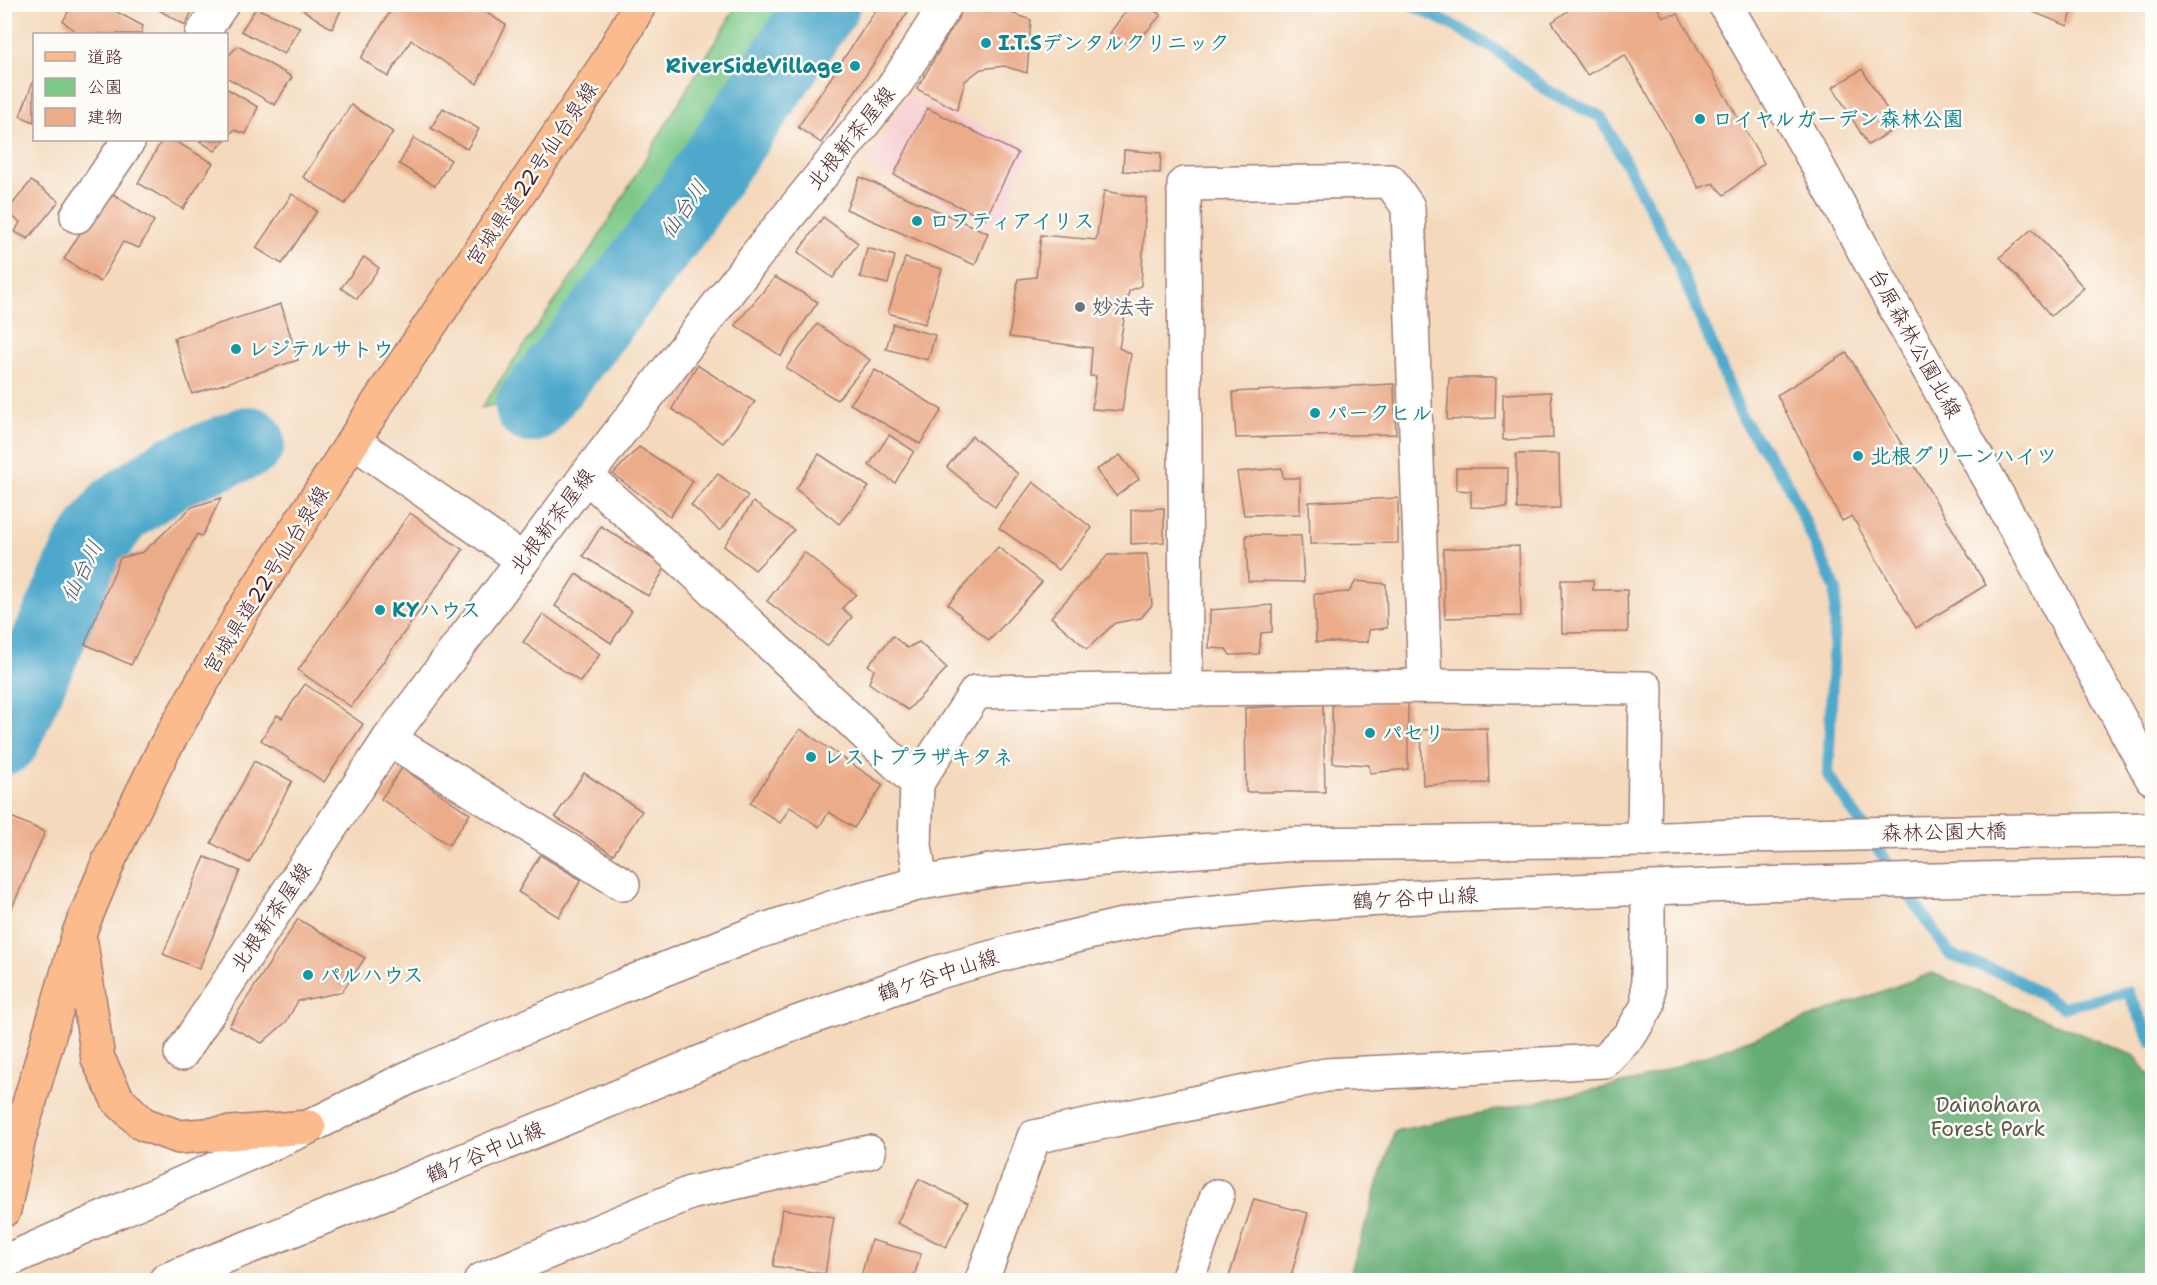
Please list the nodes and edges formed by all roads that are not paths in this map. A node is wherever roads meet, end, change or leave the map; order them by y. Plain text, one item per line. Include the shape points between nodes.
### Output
1 (222, 4) edge
2 (640, 4) edge
3 (946, 4) edge
4 (1725, 4) edge
5 (203, 33) edge
6 (128, 141) edge
7 (77, 216) dead end
8 (353, 441) junction
9 (585, 476) junction
10 (524, 560) junction
11 (1425, 686) junction
12 (1186, 690) junction
13 (389, 739) junction
14 (2152, 778) edge
15 (917, 783) junction
16 (2152, 829) edge
17 (1644, 840) junction
18 (2152, 875) edge
19 (921, 883) junction
20 (623, 884) dead end
21 (1648, 889) junction
22 (79, 933) junction
23 (181, 1054) dead end
24 (309, 1127) junction
25 (869, 1152) dead end
26 (1217, 1196) dead end
27 (4, 1210) edge
28 (4, 1262) edge
29 (166, 1281) edge
30 (481, 1281) edge
31 (982, 1281) edge
32 (1187, 1281) edge

1 - 5 street
2 - 8 main road, 宮城県道22号仙台泉線 via 607,63
3 - 9 street, 北根新茶屋線 via 897,82
4 - 14 street, 台原森林公園北線
6 - 7 street
8 - 10 street
8 - 22 main road, 宮城県道22号仙台泉線 via 243,611 164,748 111,856
9 - 10 street, 北根新茶屋線
9 - 15 street via 692,570
10 - 13 street, 北根新茶屋線
11 - 12 street
11 - 12 street via 1408,207 1390,182 1184,184
11 - 17 street via 1646,688
12 - 15 street via 976,692
13 - 20 street
13 - 23 street, 北根新茶屋線
15 - 19 street via 915,845
16 - 17 street, 森林公園大橋
17 - 19 street, 森林公園大橋 via 1297,844 996,870
18 - 21 street, 鶴ケ谷中山線
19 - 24 street, 森林公園大橋 via 812,914 702,954 418,1073
21 - 29 street, 鶴ケ谷中山線 via 1309,903 1152,918 1029,947 935,973 796,1023
21 - 31 street via 1648,1005 1630,1035 1604,1061 1326,1075 1034,1137
22 - 24 main road via 98,1059 118,1100 143,1124 179,1137
22 - 27 main road, 宮城県道22号仙台泉線 via 19,1138
24 - 28 street, 森林公園大橋
25 - 30 street via 690,1193
26 - 32 street

